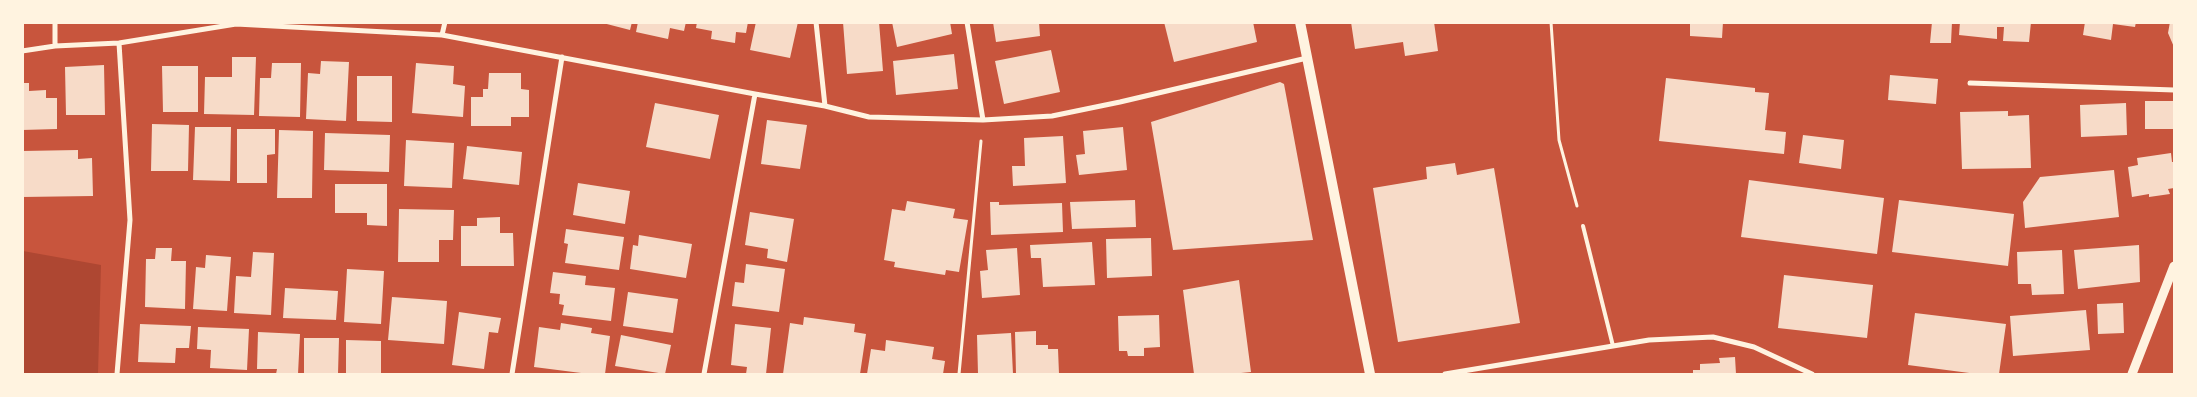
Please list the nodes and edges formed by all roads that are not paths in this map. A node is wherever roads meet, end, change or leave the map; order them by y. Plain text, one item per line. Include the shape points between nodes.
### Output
1 (55, 22) edge
2 (445, 22) edge
3 (816, 22) edge
4 (967, 22) edge
5 (1300, 22) edge
6 (236, 23) edge
7 (442, 35) junction
8 (119, 43) junction
9 (55, 46) junction
10 (22, 51) edge
11 (562, 57) junction
12 (1307, 58) junction
13 (1970, 83) dead end
14 (2174, 90) edge
15 (755, 94) junction
16 (826, 106) junction
17 (983, 120) junction
18 (1582, 226) road end
19 (2174, 266) edge
20 (1613, 346) junction
21 (2135, 372) edge
22 (116, 374) edge
23 (512, 374) edge
24 (704, 374) edge
25 (1370, 374) edge
26 (1445, 374) edge
27 (1812, 374) edge

1 - 9 street
2 - 7 street
3 - 16 street
4 - 17 street
5 - 12 main road
6 - 7 street
6 - 8 street
7 - 11 street
8 - 9 street
8 - 22 street via 130,220
9 - 10 street
11 - 15 street
11 - 23 street
12 - 17 street via 1052,116
12 - 25 main road
13 - 14 street
15 - 16 street
15 - 24 street
16 - 17 street via 869,117
18 - 20 lane
19 - 21 street
20 - 26 street
20 - 27 street via 1649,340 1713,337 1754,347

